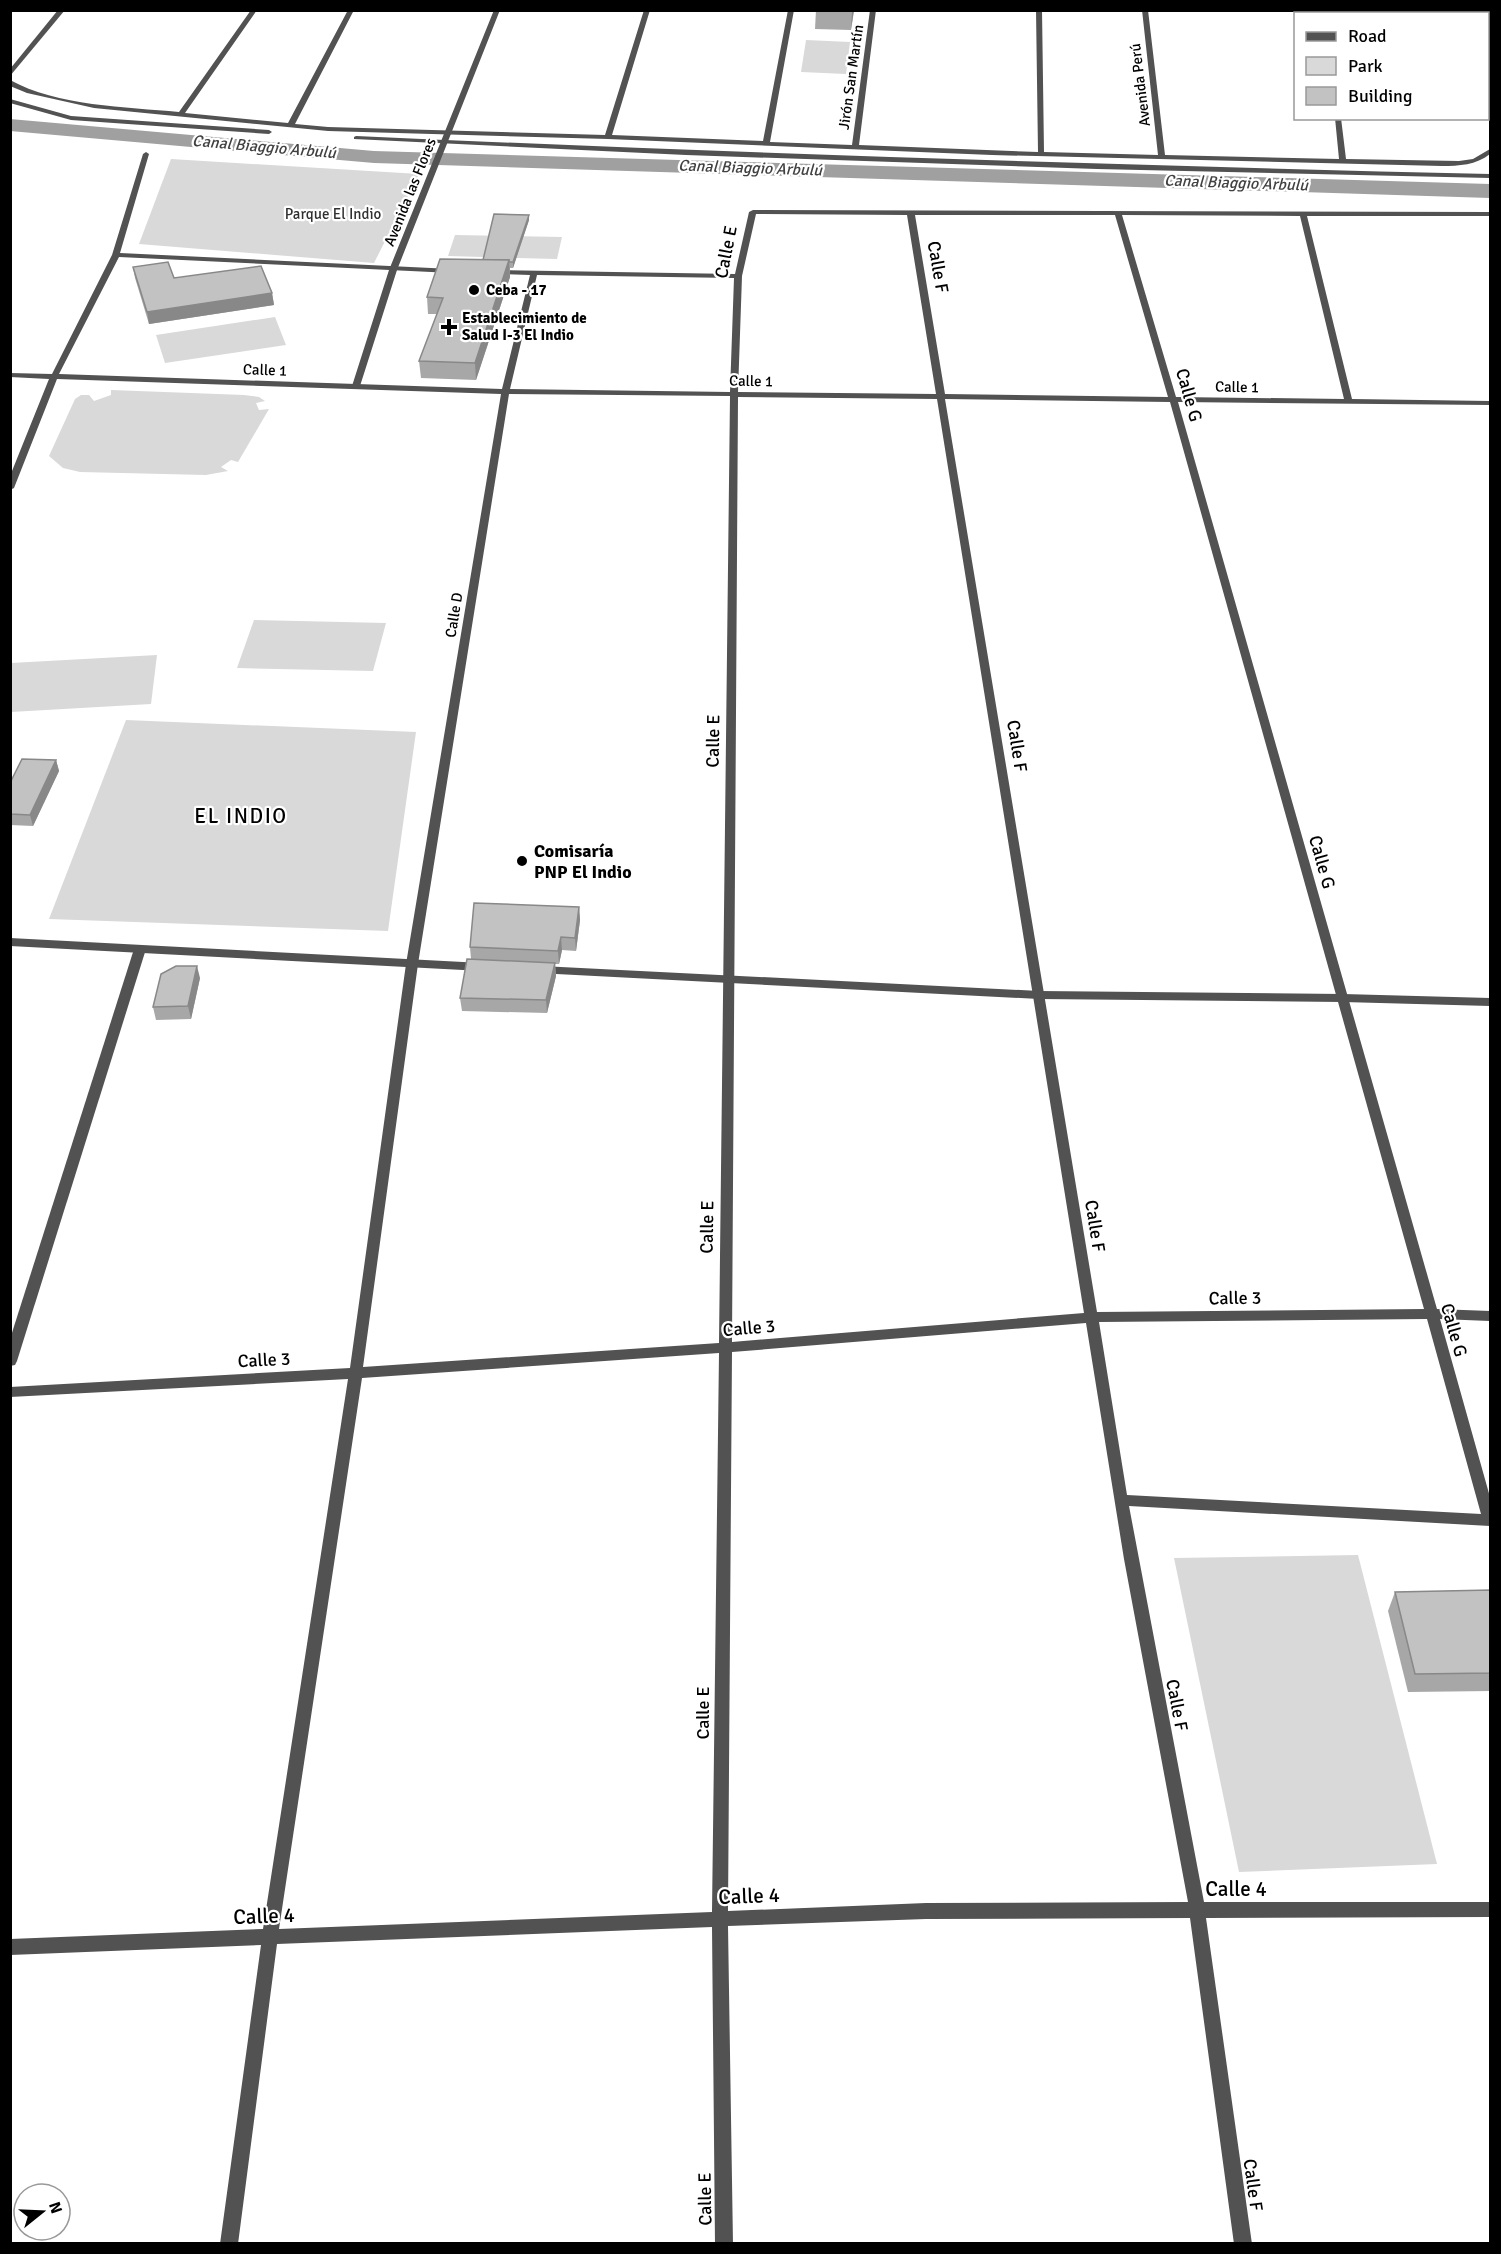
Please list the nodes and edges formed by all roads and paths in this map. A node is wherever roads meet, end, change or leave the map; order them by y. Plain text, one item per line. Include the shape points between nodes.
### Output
1 (62, 10) edge
2 (254, 10) edge
3 (351, 10) edge
4 (496, 10) edge
5 (647, 10) edge
6 (791, 10) edge
7 (873, 10) edge
8 (1039, 10) edge
9 (1145, 10) edge
10 (10, 74) edge
11 (10, 82) edge
12 (10, 101) edge
13 (180, 116) junction
14 (1338, 120) edge
15 (290, 126) junction
16 (448, 133) junction
17 (608, 137) junction
18 (766, 143) junction
19 (444, 144) junction
20 (855, 147) junction
21 (1491, 151) edge
22 (146, 154) dead end
23 (1041, 154) junction
24 (1162, 157) junction
25 (1343, 161) junction
26 (1491, 176) edge
27 (911, 214) junction
28 (1118, 214) junction
29 (1303, 214) junction
30 (1491, 214) edge
31 (116, 255) junction
32 (393, 270) junction
33 (464, 271) edge
34 (487, 272) edge
35 (534, 273) junction
36 (738, 276) junction
37 (10, 375) edge
38 (54, 377) junction
39 (356, 386) junction
40 (505, 392) junction
41 (734, 394) junction
42 (942, 397) junction
43 (1173, 399) junction
44 (1349, 402) junction
45 (1491, 403) edge
46 (10, 488) edge
47 (10, 942) edge
48 (140, 949) junction
49 (412, 964) junction
50 (494, 968) edge
51 (529, 970) edge
52 (728, 980) junction
53 (1040, 995) junction
54 (1343, 998) junction
55 (1491, 1002) edge
56 (1432, 1314) junction
57 (1491, 1316) edge
58 (1092, 1317) junction
59 (724, 1348) junction
60 (10, 1361) edge
61 (356, 1373) junction
62 (10, 1392) edge
63 (1122, 1500) junction
64 (1491, 1521) edge
65 (1491, 1909) edge
66 (1197, 1910) junction
67 (720, 1919) junction
68 (270, 1937) junction
69 (10, 1947) edge
70 (229, 2244) edge
71 (724, 2244) edge
72 (1243, 2244) edge

1 - 10 street
2 - 13 street
3 - 15 street
4 - 16 street, Avenida las Flores
5 - 17 street
6 - 18 street
7 - 20 street, Jirón San Martín
8 - 23 street
9 - 24 street, Avenida Perú
11 - 13 street via 29,92 94,106
12 - 19 street via 71,118
13 - 15 street
14 - 25 street
15 - 16 street
16 - 17 street
16 - 19 street, Avenida las Flores
17 - 18 street
18 - 20 street
19 - 26 street via 1085,167
19 - 32 street, Avenida las Flores
20 - 23 street
21 - 25 street via 1469,164
22 - 31 street
23 - 24 street
24 - 25 street
27 - 28 street
27 - 36 street, Calle E via 753,212
27 - 42 street, Calle F
28 - 29 street
28 - 43 street, Calle G
29 - 30 street
29 - 44 street
31 - 32 street
31 - 38 street
32 - 33 street
32 - 39 street, Avenida las Flores
34 - 35 street
35 - 36 street
35 - 40 street, Calle D
36 - 41 street, Calle E
37 - 38 street, Calle 1
38 - 39 street, Calle 1
38 - 46 street
39 - 40 street, Calle 1
40 - 41 street, Calle 1
40 - 49 street, Calle D
41 - 42 street, Calle 1
41 - 52 street, Calle E
42 - 43 street, Calle 1
42 - 53 street, Calle F
43 - 44 street, Calle 1
43 - 54 street, Calle G
44 - 45 street, Calle 1
47 - 48 street
48 - 49 street
48 - 60 street
49 - 50 street
49 - 61 street, Calle D
51 - 52 street
52 - 53 street
52 - 59 street, Calle E
53 - 54 street
53 - 58 street, Calle F
54 - 55 street
54 - 56 street, Calle G
56 - 57 street, Calle 3
56 - 58 street, Calle 3
56 - 64 street, Calle G
58 - 59 street, Calle 3
58 - 63 street, Calle F
59 - 61 street, Calle 3
59 - 67 street, Calle E
61 - 62 street, Calle 3
61 - 68 street, Calle D
63 - 64 street
63 - 66 street, Calle F
65 - 66 street, Calle 4
66 - 67 street, Calle 4 via 926,1911
66 - 72 street, Calle F
67 - 68 street, Calle 4
67 - 71 street, Calle E
68 - 69 street, Calle 4
68 - 70 street, Calle D

